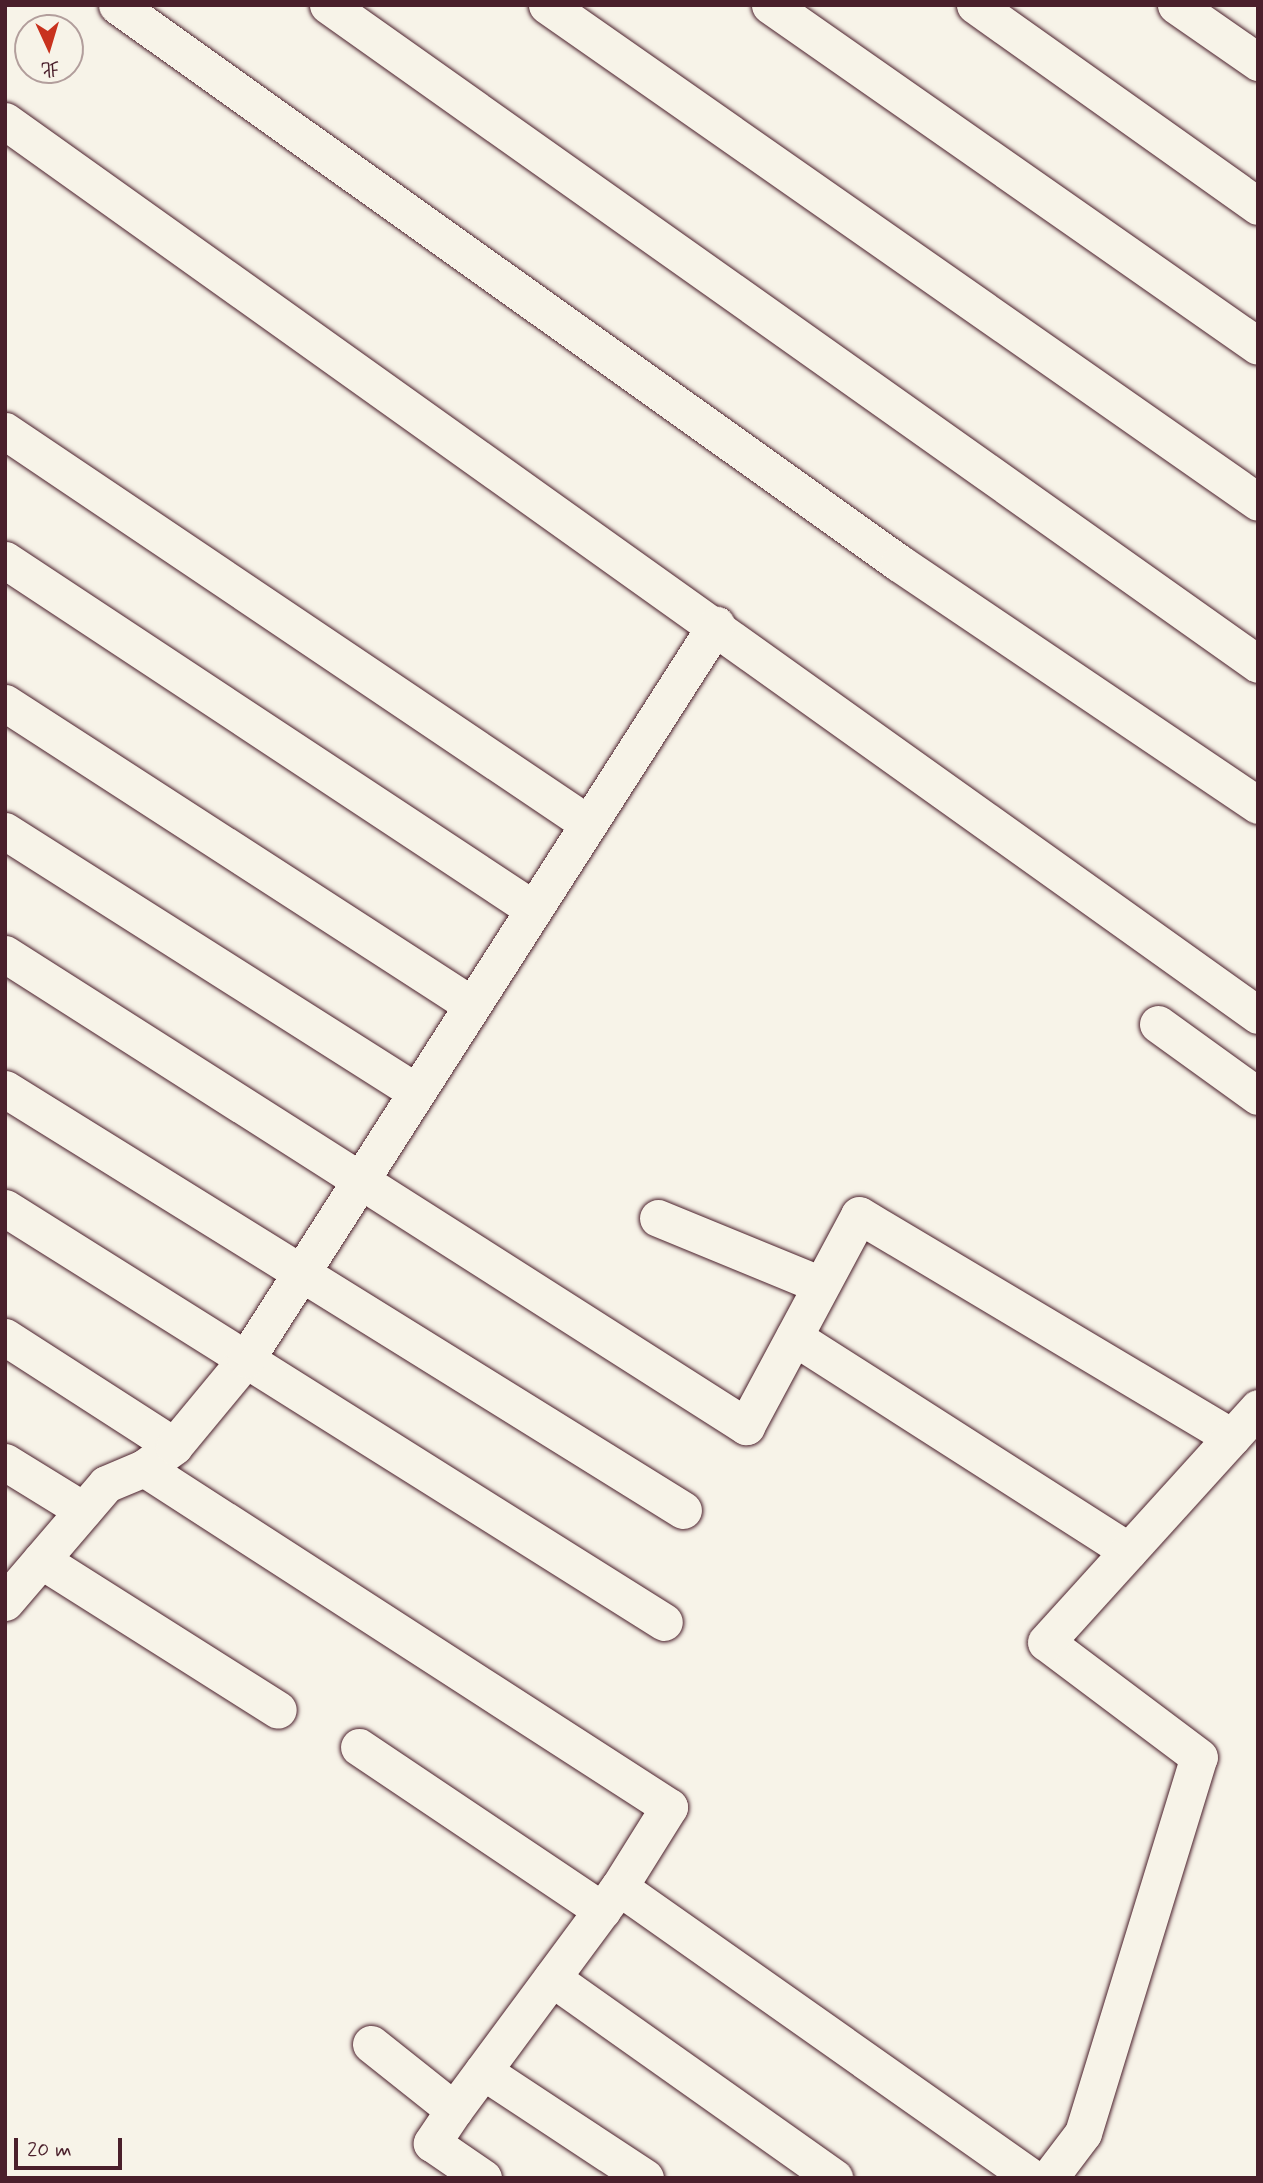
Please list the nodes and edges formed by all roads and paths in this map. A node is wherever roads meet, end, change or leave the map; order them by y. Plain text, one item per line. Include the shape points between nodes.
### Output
1 (117, 5) edge
2 (328, 5) edge
3 (547, 5) edge
4 (771, 5) edge
5 (975, 5) edge
6 (1176, 5) edge
7 (1258, 62) edge
8 (5, 121) edge
9 (1258, 205) edge
10 (1258, 346) edge
11 (5, 431) edge
12 (1258, 502) edge
13 (5, 560) edge
14 (716, 625) junction
15 (1258, 664) edge
16 (5, 703) edge
17 (1258, 805) edge
18 (587, 823) junction
19 (5, 831) edge
20 (533, 909) junction
21 (5, 954) edge
22 (472, 1005) junction
23 (1258, 1015) edge
24 (1158, 1024) dead end
25 (5, 1089) edge
26 (416, 1092) junction
27 (1258, 1096) edge
28 (360, 1180) junction
29 (5, 1208) edge
30 (658, 1218) dead end
31 (301, 1273) junction
32 (821, 1286) junction
33 (5, 1337) edge
34 (793, 1337) junction
35 (246, 1359) junction
36 (1258, 1408) edge
37 (1232, 1437) junction
38 (174, 1447) junction
39 (5, 1462) edge
40 (144, 1468) junction
41 (83, 1510) junction
42 (683, 1510) dead end
43 (1128, 1551) junction
44 (41, 1560) junction
45 (6, 1601) edge
46 (664, 1622) dead end
47 (278, 1710) dead end
48 (359, 1747) dead end
49 (611, 1898) junction
50 (552, 1978) junction
51 (371, 2044) dead end
52 (483, 2071) junction
53 (454, 2110) junction
54 (482, 2178) edge
55 (645, 2178) edge
56 (834, 2178) edge
57 (1032, 2178) edge
58 (1049, 2178) edge

1 - 17 street via 899,563
2 - 15 street
3 - 12 street
4 - 10 street
5 - 9 street
6 - 7 street
8 - 14 street
11 - 18 street
13 - 20 street
14 - 18 street
14 - 23 street
16 - 22 street
18 - 20 street
19 - 26 street
20 - 22 street
21 - 28 street
22 - 26 street
24 - 27 street
25 - 31 street
26 - 28 street
28 - 31 street
28 - 34 street via 746,1426
29 - 35 street
30 - 32 street
31 - 35 street
31 - 42 street
32 - 34 street
32 - 37 street via 859,1215
33 - 38 street
34 - 43 street
35 - 38 street
35 - 46 street
36 - 37 street
37 - 43 street
38 - 40 street
39 - 41 street
40 - 41 street via 106,1484
40 - 49 street via 669,1807
41 - 44 street
43 - 58 street via 1046,1642 1199,1758 1083,2133
44 - 45 street
44 - 47 street
48 - 49 street
49 - 50 street
49 - 57 street
50 - 52 street
50 - 56 street
51 - 53 street
52 - 53 street
52 - 55 street
53 - 54 street via 432,2143

